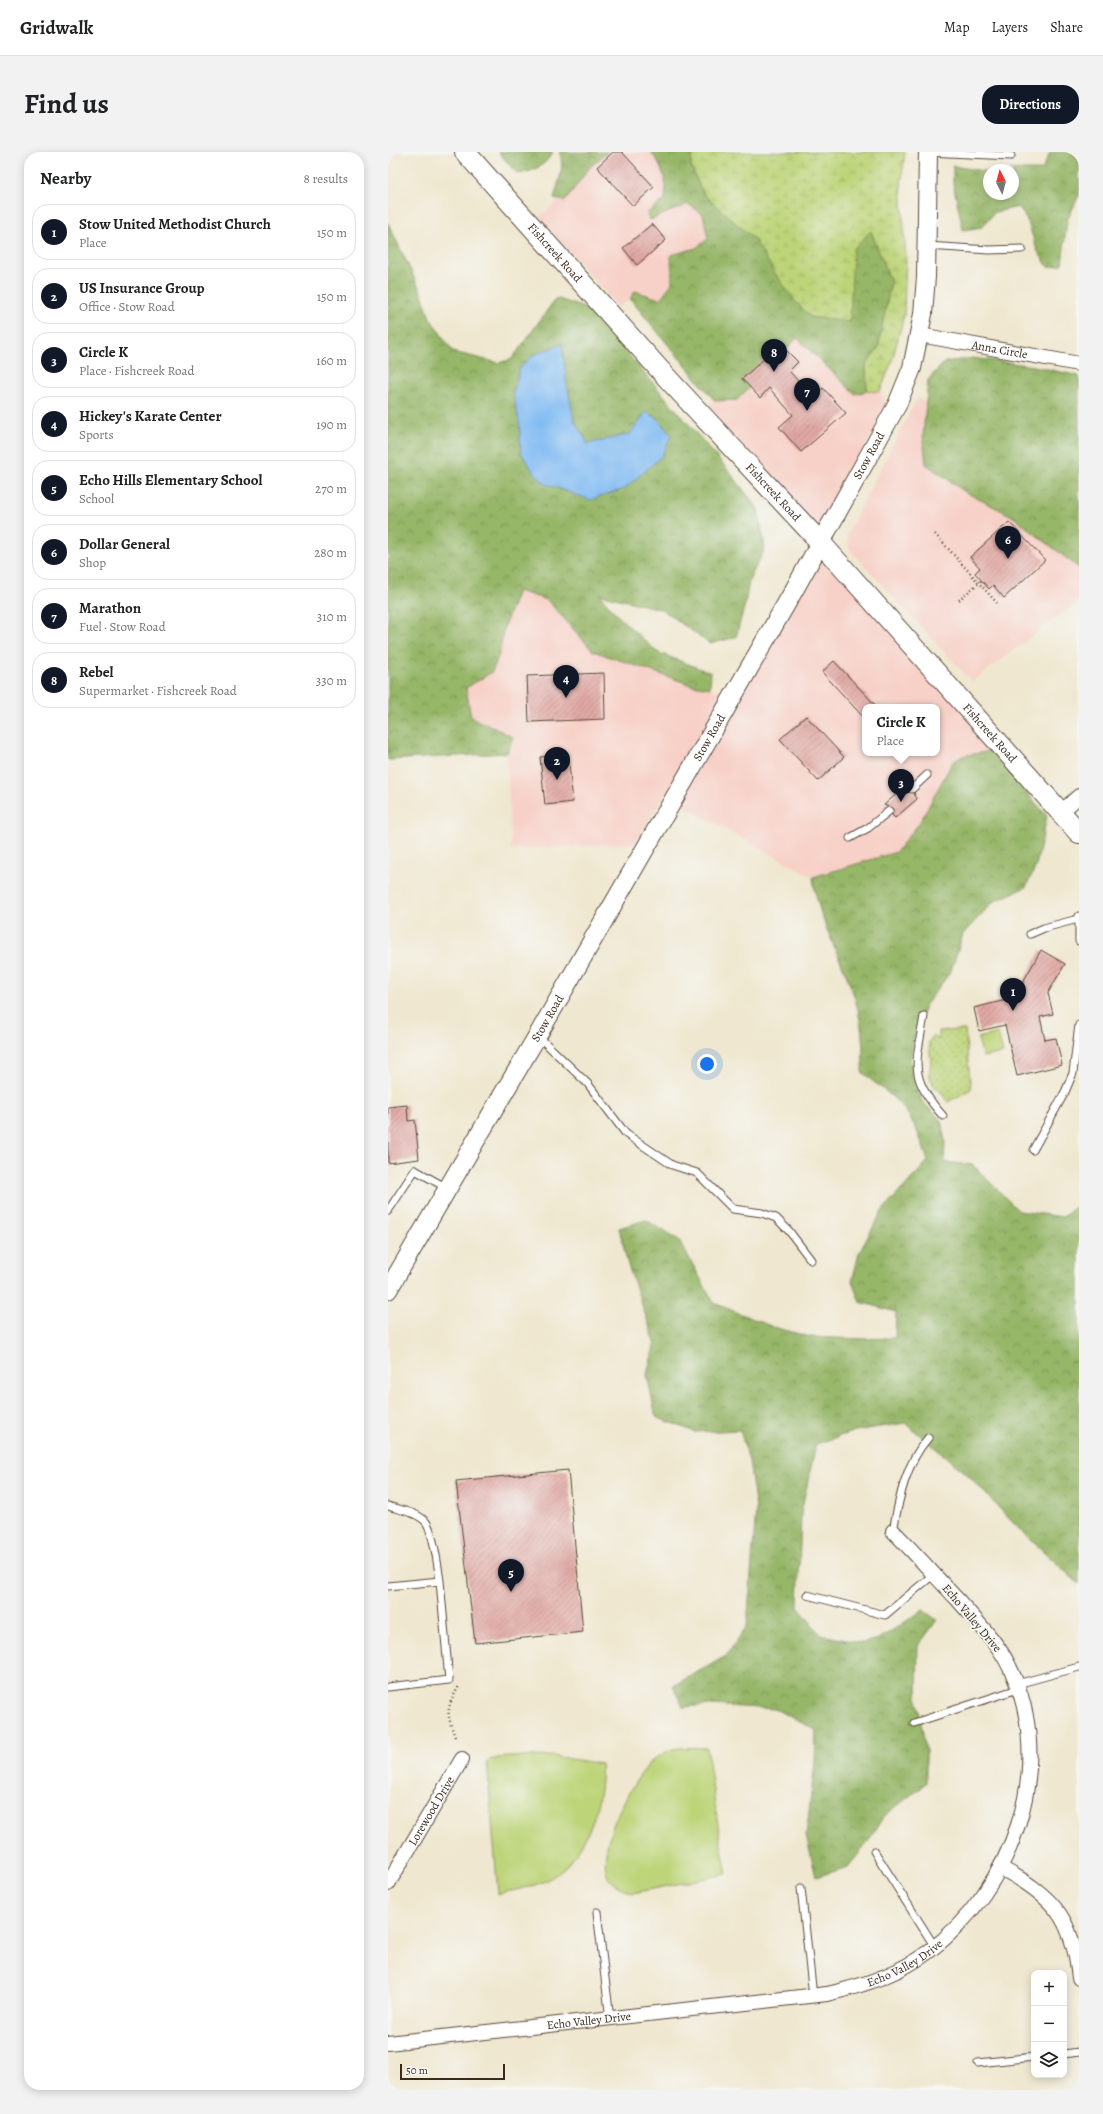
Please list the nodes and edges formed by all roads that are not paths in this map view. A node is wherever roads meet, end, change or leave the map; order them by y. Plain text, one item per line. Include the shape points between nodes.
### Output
1 (465, 152) edge
2 (928, 152) edge
3 (1011, 156) dead end
4 (926, 246) junction
5 (1022, 249) dead end
6 (920, 335) junction
7 (1079, 364) edge
8 (820, 542) junction
9 (927, 776) dead end
10 (912, 789) dead end
11 (1079, 796) edge
12 (889, 811) dead end
13 (1060, 813) junction
14 (1079, 833) edge
15 (850, 838) dead end
16 (1079, 917) edge
17 (1064, 922) junction
18 (1078, 932) edge
19 (1030, 934) dead end
20 (1079, 941) edge
21 (924, 1016) dead end
22 (1079, 1025) edge
23 (537, 1036) junction
24 (943, 1116) dead end
25 (1033, 1150) dead end
26 (448, 1189) junction
27 (388, 1211) edge
28 (811, 1260) dead end
29 (388, 1290) edge
30 (928, 1438) dead end
31 (388, 1506) edge
32 (892, 1531) joint
33 (934, 1574) junction
34 (440, 1581) junction
35 (388, 1586) edge
36 (807, 1595) dead end
37 (1079, 1667) edge
38 (1018, 1686) junction
39 (388, 1687) edge
40 (914, 1723) dead end
41 (462, 1759) dead end
42 (874, 1851) dead end
43 (1001, 1868) junction
44 (388, 1884) edge
45 (801, 1888) dead end
46 (598, 1912) dead end
47 (1074, 1931) edge
48 (935, 1947) junction
49 (1079, 1978) edge
50 (813, 1996) junction
51 (610, 2019) junction
52 (388, 2043) edge
53 (1079, 2052) edge
54 (1067, 2054) edge
55 (1031, 2057) edge
56 (978, 2063) dead end

1 - 8 main road, Fishcreek Road via 669,380
2 - 3 lane
2 - 4 street, Stow Road
4 - 5 lane via 989,250
4 - 6 street, Stow Road via 926,277
6 - 7 street, Anna Circle
6 - 8 street, Stow Road via 912,368 897,405
8 - 13 main road, Fishcreek Road
8 - 23 street, Stow Road
9 - 10 lane
11 - 13 street
12 - 15 lane via 868,828
13 - 14 main road, Fishcreek Road
16 - 17 lane
16 - 18 lane
17 - 18 lane
17 - 19 lane
18 - 20 lane
21 - 24 lane via 916,1061 918,1075 927,1098
22 - 25 lane via 1073,1073
23 - 26 street, Stow Road
23 - 28 lane via 588,1084 626,1134 672,1166 697,1173 734,1209 776,1218
26 - 27 lane via 415,1170
26 - 29 street, Stow Road
30 - 32 lane via 902,1484
31 - 34 lane via 413,1514 426,1523 434,1546
32 - 33 street, Echo Valley Drive
33 - 36 lane via 886,1615
33 - 38 street, Echo Valley Drive via 980,1624 998,1648
34 - 35 lane
34 - 39 lane via 449,1680
37 - 38 lane
38 - 40 lane
38 - 43 street, Echo Valley Drive via 1026,1718 1028,1775 1020,1820
41 - 44 street, Lorewood Drive
42 - 48 lane
43 - 47 street via 1042,1893
43 - 48 street, Echo Valley Drive via 974,1908
45 - 50 lane
46 - 51 lane
47 - 49 street
48 - 50 street, Echo Valley Drive via 881,1978 846,1990
50 - 51 street, Echo Valley Drive
51 - 52 street, Echo Valley Drive
53 - 54 lane
55 - 56 lane

